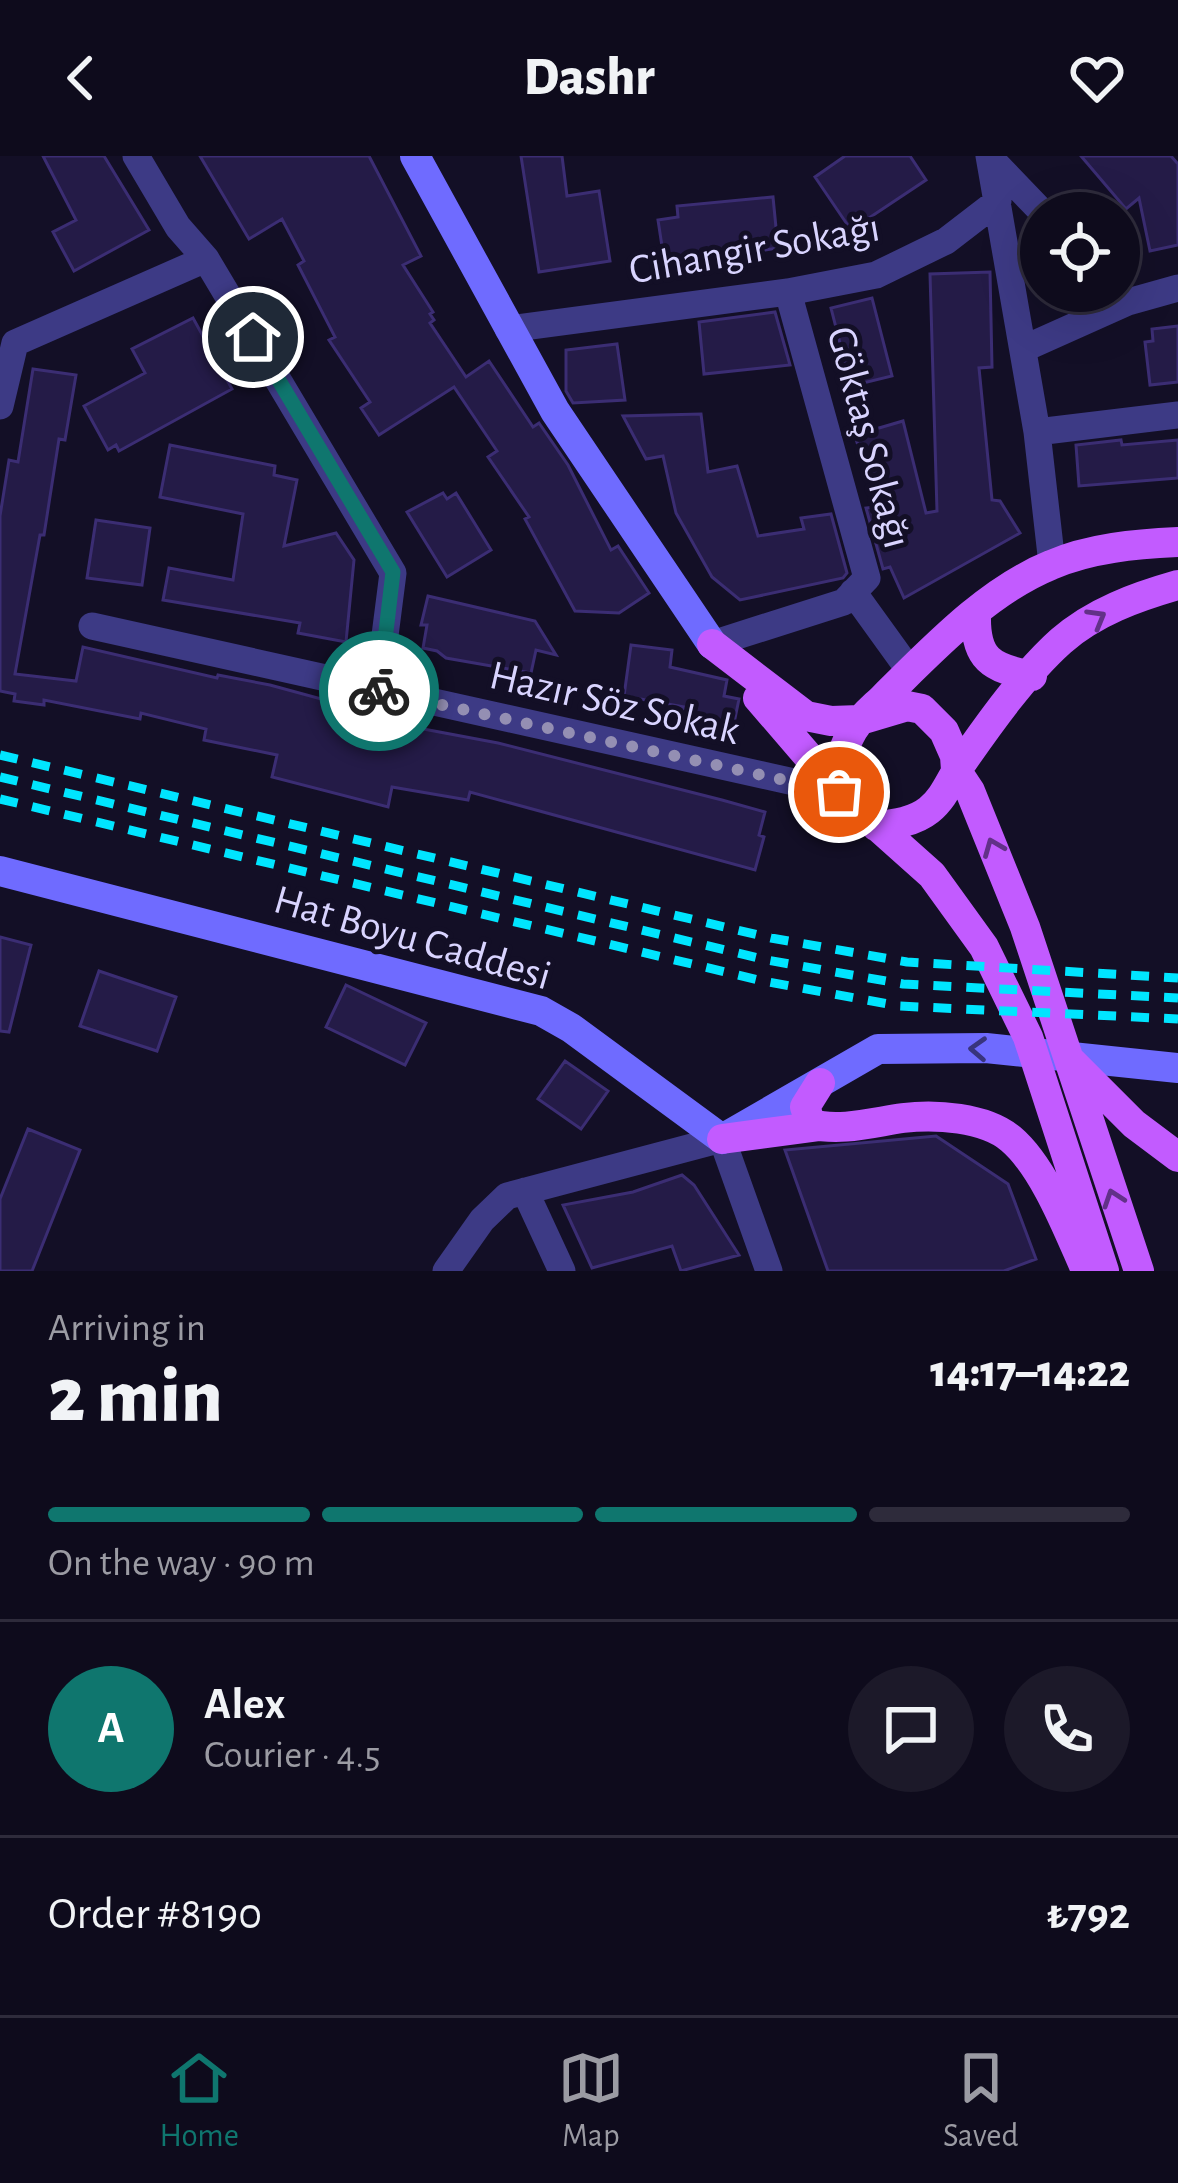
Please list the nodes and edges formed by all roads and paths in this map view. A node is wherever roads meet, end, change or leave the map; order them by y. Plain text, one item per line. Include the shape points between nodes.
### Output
1 (136, 156) edge
2 (415, 156) edge
3 (989, 156) edge
4 (1023, 192) edge
5 (998, 201) junction
6 (206, 259) junction
7 (1178, 288) edge
8 (788, 292) junction
9 (1140, 294) edge
10 (1094, 312) edge
11 (508, 329) junction
12 (8, 333) edge
13 (1023, 349) junction
14 (0, 406) edge
15 (1178, 415) edge
16 (1036, 432) junction
17 (1178, 542) edge
18 (1052, 564) junction
19 (1178, 585) edge
20 (853, 592) junction
21 (976, 615) junction
22 (92, 626) dead end
23 (712, 644) junction
24 (910, 671) junction
25 (1032, 676) junction
26 (378, 691) junction
27 (860, 720) junction
28 (956, 770) junction
29 (839, 792) junction
30 (876, 826) junction
31 (0, 871) edge
32 (1067, 1058) junction
33 (1178, 1068) edge
34 (820, 1083) junction
35 (820, 1126) junction
36 (722, 1139) junction
37 (1178, 1156) edge
38 (525, 1191) junction
39 (446, 1271) edge
40 (562, 1271) edge
41 (769, 1271) edge
42 (1086, 1271) edge
43 (1104, 1271) edge
44 (1139, 1271) edge

1 - 6 street
2 - 11 street
3 - 4 street
3 - 5 street
5 - 8 street, Cihangir Sokağı via 946,241 876,275
5 - 13 street
6 - 12 street
6 - 26 street via 393,572
7 - 9 street
8 - 11 street, Cihangir Sokağı
8 - 20 street, Göktaş Sokağı via 867,578
10 - 13 street
11 - 23 street
12 - 14 street
13 - 16 street
15 - 16 street
16 - 18 street
17 - 18 main road
18 - 21 main road
25 -> 19 main road via 1096,615
20 - 23 street, Göktaş Sokağı via 844,602
20 - 24 street
21 - 24 main road
21 - 25 main road via 975,635 990,662
22 - 26 street, Hazır Söz Sokak
23 - 27 main road via 806,716
23 - 29 main road
24 - 27 main road
25 - 28 main road
26 - 29 street, Hazır Söz Sokak
27 - 28 main road via 922,709 944,731
27 - 29 main road via 844,748
28 - 30 main road via 927,812
32 -> 28 main road via 1025,927
29 - 30 main road
30 - 43 main road via 932,875 984,947 1028,1037
31 - 36 street, Hat Boyu Caddesi via 541,1011
32 - 37 main road
44 -> 32 main road
33 -> 34 street via 900,1046 860,1057
34 - 35 main road via 805,1107
34 - 36 street
35 - 36 main road
35 - 42 main road via 925,1115 975,1122 1010,1138 1053,1197
36 - 38 street
36 - 41 street
38 - 39 street via 482,1220
38 - 40 street

